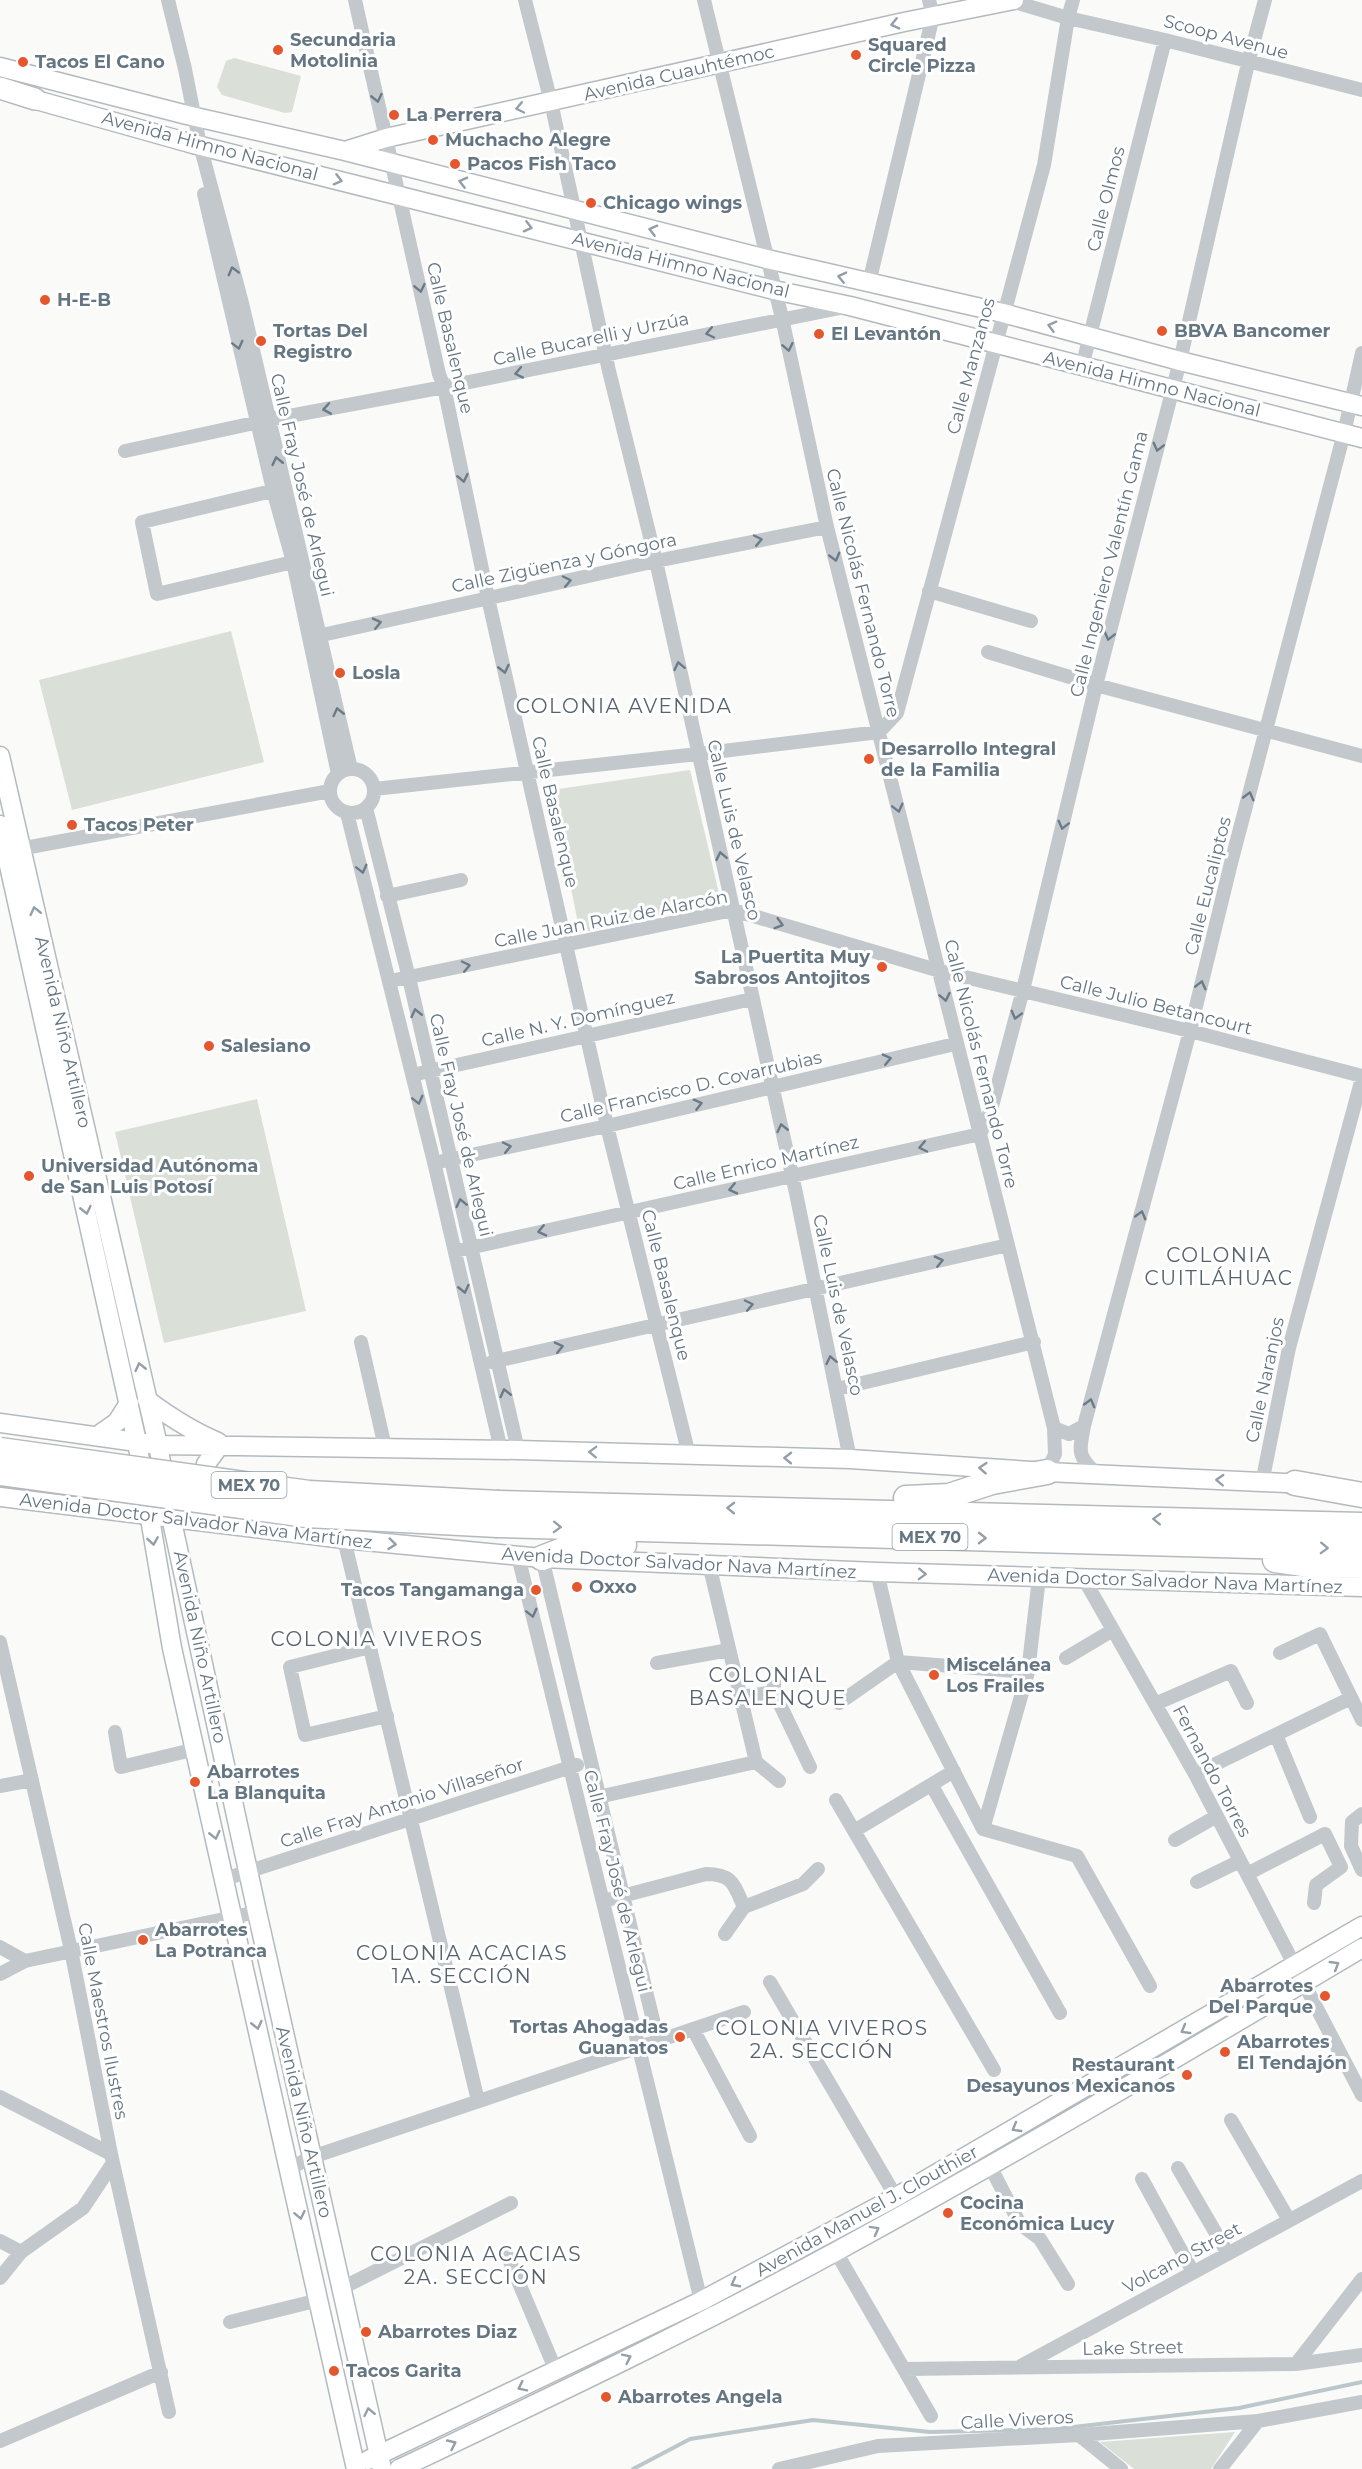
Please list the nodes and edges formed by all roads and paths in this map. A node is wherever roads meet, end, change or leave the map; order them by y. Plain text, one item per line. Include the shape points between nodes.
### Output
1 (168, 0) edge
2 (355, 0) edge
3 (525, 0) edge
4 (704, 0) edge
5 (1012, 0) edge
6 (1073, 0) edge
7 (1265, 0) edge
8 (931, 8) edge
9 (1068, 18) junction
10 (1165, 40) junction
11 (1248, 63) junction
12 (720, 65) junction
13 (0, 67) edge
14 (0, 90) edge
15 (1362, 90) edge
16 (35, 99) joint
17 (551, 102) junction
18 (191, 116) junction
19 (386, 138) junction
20 (197, 144) junction
21 (345, 151) junction
22 (392, 164) junction
23 (399, 195) junction
24 (574, 210) junction
25 (582, 240) junction
26 (767, 259) junction
27 (869, 283) junction
28 (774, 290) junction
29 (850, 306) junction
30 (1003, 313) junction
31 (782, 318) junction
32 (1091, 336) junction
33 (995, 343) junction
34 (1362, 353) edge
35 (606, 355) junction
36 (1180, 361) junction
37 (1082, 367) junction
38 (444, 387) junction
39 (1172, 390) junction
40 (1357, 404) edge
41 (262, 421) junction
42 (1344, 433) junction
43 (1362, 438) edge
44 (125, 451) dead end
45 (278, 489) junction
46 (827, 527) junction
47 (656, 561) junction
48 (293, 562) junction
49 (929, 591) junction
50 (488, 598) junction
51 (1031, 621) dead end
52 (314, 637) junction
53 (987, 652) dead end
54 (1096, 685) junction
55 (1266, 731) junction
56 (879, 732) junction
57 (698, 754) junction
58 (0, 756) edge
59 (1362, 756) edge
60 (344, 771) junction
61 (528, 774) junction
62 (374, 789) junction
63 (330, 791) junction
64 (366, 808) junction
65 (347, 813) junction
66 (0, 825) edge
67 (13, 850) junction
68 (461, 880) dead end
69 (387, 896) junction
70 (733, 910) junction
71 (566, 945) junction
72 (940, 971) junction
73 (408, 978) junction
74 (390, 981) junction
75 (1023, 990) junction
76 (752, 999) junction
77 (1190, 1031) junction
78 (588, 1035) junction
79 (955, 1044) junction
80 (429, 1071) junction
81 (412, 1076) junction
82 (1362, 1077) edge
83 (772, 1086) junction
84 (71, 1105) junction
85 (607, 1126) junction
86 (980, 1134) junction
87 (450, 1159) junction
88 (434, 1162) junction
89 (792, 1175) junction
90 (629, 1212) junction
91 (1008, 1245) junction
92 (471, 1247) junction
93 (455, 1251) junction
94 (816, 1290) junction
95 (656, 1325) junction
96 (361, 1342) dead end
97 (1034, 1342) junction
98 (498, 1361) junction
99 (481, 1365) junction
100 (837, 1389) junction
101 (147, 1400) junction
102 (129, 1403) junction
103 (0, 1423) edge
104 (1084, 1426) junction
105 (1054, 1428) junction
106 (70, 1433) junction
107 (97, 1436) junction
108 (137, 1442) junction
109 (159, 1445) junction
110 (224, 1446) junction
111 (385, 1447) junction
112 (0, 1450) edge
113 (509, 1450) junction
114 (689, 1455) junction
115 (850, 1459) junction
116 (1047, 1472) junction
117 (0, 1473) edge
118 (1097, 1474) junction
119 (1262, 1482) junction
120 (1295, 1484) junction
121 (1362, 1486) edge
122 (1362, 1495) edge
123 (0, 1497) edge
124 (83, 1506) junction
125 (775, 1508) junction
126 (149, 1514) junction
127 (499, 1514) junction
128 (171, 1517) junction
129 (220, 1524) junction
130 (1362, 1525) edge
131 (935, 1537) junction
132 (344, 1539) junction
133 (1138, 1542) junction
134 (1362, 1549) edge
135 (530, 1557) junction
136 (709, 1564) junction
137 (1362, 1566) edge
138 (878, 1572) junction
139 (1039, 1578) junction
140 (1084, 1579) junction
141 (1362, 1587) edge
142 (1113, 1630) junction
143 (0, 1642) edge
144 (370, 1647) junction
145 (729, 1650) junction
146 (1280, 1653) dead end
147 (1066, 1658) dead end
148 (898, 1662) junction
149 (657, 1663) dead end
150 (1028, 1672) junction
151 (774, 1674) dead end
152 (4, 1678) edge
153 (774, 1692) junction
154 (740, 1697) junction
155 (1351, 1698) junction
156 (839, 1703) dead end
157 (1247, 1703) dead end
158 (1155, 1704) junction
159 (387, 1716) junction
160 (1362, 1720) edge
161 (115, 1732) dead end
162 (1276, 1735) junction
163 (196, 1749) junction
164 (590, 1761) junction
165 (756, 1762) junction
166 (570, 1767) junction
167 (810, 1767) dead end
168 (954, 1771) junction
169 (1195, 1774) junction
170 (32, 1780) junction
171 (779, 1781) dead end
172 (0, 1786) edge
173 (932, 1786) junction
174 (598, 1797) junction
175 (836, 1800) dead end
176 (1362, 1814) edge
177 (1217, 1816) junction
178 (1310, 1817) dead end
179 (410, 1820) junction
180 (983, 1829) junction
181 (854, 1830) junction
182 (1174, 1840) dead end
183 (1240, 1861) junction
184 (818, 1869) dead end
185 (1362, 1870) edge
186 (249, 1871) junction
187 (1247, 1874) junction
188 (225, 1879) junction
189 (1197, 1882) dead end
190 (625, 1896) junction
191 (603, 1901) junction
192 (1314, 1903) dead end
193 (744, 1907) junction
194 (257, 1912) junction
195 (233, 1917) junction
196 (1362, 1926) edge
197 (725, 1934) dead end
198 (0, 1947) edge
199 (1362, 1948) edge
200 (71, 1950) junction
201 (25, 1961) junction
202 (1295, 1966) junction
203 (0, 1974) edge
204 (770, 1982) dead end
205 (1303, 1983) junction
206 (1150, 1986) dead end
207 (744, 2012) dead end
208 (1060, 2013) dead end
209 (693, 2029) junction
210 (658, 2041) junction
211 (639, 2047) junction
212 (994, 2070) dead end
213 (1362, 2095) edge
214 (0, 2097) edge
215 (478, 2101) junction
216 (1231, 2120) dead end
217 (750, 2136) dead end
218 (312, 2157) junction
219 (112, 2158) junction
220 (990, 2166) junction
221 (290, 2168) junction
222 (1178, 2168) dead end
223 (1142, 2179) dead end
224 (1362, 2181) edge
225 (896, 2198) junction
226 (511, 2203) dead end
227 (1289, 2220) junction
228 (0, 2241) edge
229 (21, 2252) junction
230 (836, 2252) junction
231 (1228, 2254) junction
232 (508, 2257) dead end
233 (1193, 2272) junction
234 (0, 2278) edge
235 (1362, 2279) edge
236 (1068, 2284) dead end
237 (342, 2288) junction
238 (319, 2300) junction
239 (701, 2301) junction
240 (708, 2318) junction
241 (230, 2322) dead end
242 (1362, 2355) edge
243 (1296, 2364) junction
244 (1019, 2367) junction
245 (904, 2369) junction
246 (556, 2371) junction
247 (161, 2372) junction
248 (1362, 2402) edge
249 (169, 2412) dead end
250 (932, 2416) dead end
251 (1258, 2421) junction
252 (1079, 2435) junction
253 (0, 2441) edge
254 (380, 2462) edge
255 (822, 2464) edge
256 (352, 2468) edge
257 (399, 2469) edge
258 (780, 2469) edge
259 (1121, 2469) edge
260 (1220, 2469) edge

1 - 18 street, Calle Fray José de Arlegui
2 -> 19 street, Calle Basalenque
3 - 17 street, Calle Luis de Velasco
4 - 12 street, Calle Nicolás Fernando Torre
5 - 8 main road, Avenida Cuauhtémoc
5 - 9 street, Scoop Avenue
6 - 9 street, Calle Manzanos
7 - 11 street, Calle Ingeniero Valentín Gama
8 -> 12 main road, Avenida Cuauhtémoc
8 - 27 street
9 - 10 street, Scoop Avenue
9 - 30 street, Calle Manzanos via 1044,165
10 - 11 street, Scoop Avenue
10 - 32 street, Calle Olmos
11 - 15 street, Scoop Avenue
11 - 36 street, Calle Ingeniero Valentín Gama
12 - 17 main road, Avenida Cuauhtémoc
12 - 26 street, Calle Nicolás Fernando Torre
13 - 18 main road, Avenida Himno Nacional
14 - 16 main road
16 - 20 main road, Avenida Himno Nacional
17 -> 19 main road, Avenida Cuauhtémoc
17 - 24 street, Calle Luis de Velasco
18 - 20 street, Calle Fray José de Arlegui
18 - 21 main road, Avenida Himno Nacional
19 - 21 main road, Avenida Cuauhtémoc
19 - 22 street, Calle Basalenque
20 -> 23 main road, Avenida Himno Nacional
20 - 41 street, Calle Fray José de Arlegui
21 - 22 main road, Avenida Himno Nacional
22 - 23 street, Calle Basalenque
24 -> 22 main road, Avenida Himno Nacional
23 -> 25 main road, Avenida Himno Nacional
23 -> 38 street, Calle Basalenque
24 - 25 street, Calle Luis de Velasco
26 -> 24 main road, Avenida Himno Nacional
25 - 28 main road, Avenida Himno Nacional
25 - 35 street, Calle Luis de Velasco
27 -> 26 main road, Avenida Himno Nacional
26 - 28 street, Calle Nicolás Fernando Torre
27 - 30 main road, Avenida Himno Nacional
28 - 29 main road, Avenida Himno Nacional
28 - 31 street, Calle Nicolás Fernando Torre
29 - 31 street, Calle Bucarelli y Urzúa
29 - 33 main road, Avenida Himno Nacional
32 -> 30 main road, Avenida Himno Nacional
30 - 33 street, Calle Manzanos
31 -> 35 street, Calle Bucarelli y Urzúa
31 -> 46 street, Calle Nicolás Fernando Torre
32 - 36 main road, Avenida Himno Nacional
32 - 37 street, Calle Olmos
33 - 37 main road, Avenida Himno Nacional
33 - 49 street, Calle Manzanos
34 - 40 street, Calle Eucaliptos
35 -> 38 street, Calle Bucarelli y Urzúa
35 - 47 street, Calle Luis de Velasco
36 - 39 street, Calle Ingeniero Valentín Gama
36 - 40 main road, Avenida Himno Nacional
37 - 39 main road, Avenida Himno Nacional
38 -> 41 street, Calle Bucarelli y Urzúa
38 -> 50 street, Calle Basalenque
39 - 42 main road, Avenida Himno Nacional
39 -> 54 street, Calle Ingeniero Valentín Gama
40 - 42 street, Calle Eucaliptos
41 - 44 street, Calle Bucarelli y Urzúa
41 - 45 street, Calle Fray José de Arlegui
42 - 43 main road, Avenida Himno Nacional
42 - 55 street, Calle Eucaliptos
45 - 48 street, Calle Fray José de Arlegui
45 - 48 street via 142,522 158,594
45 - 52 street, Calle Fray José de Arlegui
47 -> 46 street, Calle Zigüenza y Góngora
46 -> 56 street, Calle Nicolás Fernando Torre
50 -> 47 street, Calle Zigüenza y Góngora
57 -> 47 street, Calle Luis de Velasco
48 - 52 street, Calle Fray José de Arlegui
49 - 51 street
49 - 56 street, Calle Manzanos via 897,713
52 -> 50 street, Calle Zigüenza y Góngora
50 -> 61 street, Calle Basalenque
52 - 60 street, Calle Fray José de Arlegui
53 - 54 street
54 - 55 street
54 -> 75 street, Calle Ingeniero Valentín Gama
55 - 59 street
77 -> 55 street, Calle Eucaliptos
56 - 57 street
56 -> 72 street, Calle Nicolás Fernando Torre
57 - 61 street
70 -> 57 street, Calle Luis de Velasco
58 - 67 main road, Avenida Niño Artillero
60 - 62 street via 364,772
60 - 63 street via 333,778
61 - 62 street
61 - 71 street, Calle Basalenque
62 - 64 street
63 - 65 street via 335,805
63 - 67 street
64 - 65 street
64 - 69 street, Calle Fray José de Arlegui
65 -> 74 street, Calle Fray José de Arlegui
66 - 67 main road, Avenida Niño Artillero
67 - 84 main road, Avenida Niño Artillero
68 - 69 street
69 - 73 street, Calle Fray José de Arlegui
70 - 71 street, Calle Juan Ruiz de Alarcón
70 -> 72 street, Calle Juan Ruiz de Alarcón
70 - 76 street, Calle Luis de Velasco
73 -> 71 street, Calle Juan Ruiz de Alarcón
71 - 78 street, Calle Basalenque
72 - 75 street, Calle Julio Betancourt
72 -> 79 street, Calle Nicolás Fernando Torre
73 - 74 street, Calle Juan Ruiz de Alarcón
80 -> 73 street, Calle Fray José de Arlegui
74 - 81 street, Calle Fray José de Arlegui
75 - 77 street, Calle Julio Betancourt
75 -> 86 street, Calle Ingeniero Valentín Gama via 991,1110
76 - 78 street, Calle N. Y. Domínguez
76 - 83 street, Calle Luis de Velasco
77 - 82 street, Calle Julio Betancourt
104 -> 77 street, Calle Eucaliptos
78 - 80 street, Calle N. Y. Domínguez
78 - 85 street, Calle Basalenque
83 -> 79 street, Calle Francisco D. Covarrubias
79 - 86 street, Calle Nicolás Fernando Torre
80 - 81 street, Calle N. Y. Domínguez
80 - 87 street, Calle Fray José de Arlegui
81 -> 88 street, Calle Fray José de Arlegui
82 - 119 street, Calle Naranjos via 1289,1348
85 -> 83 street, Calle Francisco D. Covarrubias
89 -> 83 street, Calle Luis de Velasco
101 -> 84 main road, Avenida Niño Artillero
84 -> 102 main road, Avenida Niño Artillero
87 -> 85 street, Calle Francisco D. Covarrubias
85 - 90 street, Calle Basalenque
86 -> 89 street, Calle Enrico Martínez
86 - 91 street, Calle Nicolás Fernando Torre
87 - 88 street, Calle Francisco D. Covarrubias
92 -> 87 street, Calle Fray José de Arlegui
88 - 93 street, Calle Fray José de Arlegui
89 -> 90 street, Calle Enrico Martínez
89 - 94 street, Calle Luis de Velasco
90 -> 92 street, Calle Enrico Martínez
90 - 95 street, Calle Basalenque
94 -> 91 street
91 - 97 street, Calle Nicolás Fernando Torre
92 - 93 street, Calle Enrico Martínez
92 - 98 street, Calle Fray José de Arlegui
93 -> 99 street, Calle Fray José de Arlegui
95 -> 94 street
100 -> 94 street, Calle Luis de Velasco
98 -> 95 street
95 - 114 street, Calle Basalenque
96 - 111 street
97 - 100 street
97 - 105 street, Calle Nicolás Fernando Torre
98 - 99 street
113 -> 98 street, Calle Fray José de Arlegui
99 - 113 street, Calle Fray José de Arlegui
100 - 115 street, Calle Luis de Velasco
101 - 109 main road, Avenida Niño Artillero
101 - 110 main road via 172,1419
102 - 107 main road via 117,1422
102 - 108 main road, Avenida Niño Artillero
103 - 106 main road
104 - 105 street via 1069,1434
104 - 118 street, Calle Eucaliptos via 1080,1454
105 - 116 street, Calle Nicolás Fernando Torre via 1055,1454
106 - 107 main road
106 - 124 main road via 87,1450 94,1470
107 - 108 main road
108 - 109 main road
108 - 126 main road, Avenida Niño Artillero
109 - 110 main road
109 - 128 main road, Avenida Niño Artillero
110 - 111 main road
110 - 129 main road via 206,1464 202,1490 208,1512
111 - 113 main road
112 - 127 highway, Avenida Doctor Salvador Nava Martínez / MEX 70, bridge via 309,1493
114 -> 113 main road
115 -> 114 main road
116 -> 115 main road
116 - 118 main road
116 - 125 highway via 992,1482 949,1496
117 - 127 highway, Avenida Doctor Salvador Nava Martínez / MEX 70, bridge via 306,1515
119 -> 118 main road
119 - 120 main road
120 - 121 main road
120 - 122 highway
123 - 124 main road, Avenida Doctor Salvador Nava Martínez
124 - 126 main road, Avenida Doctor Salvador Nava Martínez
125 -> 127 highway, Avenida Doctor Salvador Nava Martínez / MEX 70
130 -> 125 highway, Avenida Doctor Salvador Nava Martínez / MEX 70
126 - 128 main road, Avenida Doctor Salvador Nava Martínez
126 -> 163 main road, Avenida Niño Artillero via 172,1648
127 -> 131 highway, Avenida Doctor Salvador Nava Martínez / MEX 70
128 - 129 main road, Avenida Doctor Salvador Nava Martínez
128 - 186 main road, Avenida Niño Artillero
129 - 132 main road, Avenida Doctor Salvador Nava Martínez
131 -> 133 highway, Avenida Doctor Salvador Nava Martínez / MEX 70
131 - 135 highway via 825,1548 578,1544
132 -> 135 main road, Avenida Doctor Salvador Nava Martínez
132 - 144 street
133 -> 134 highway, Avenida Doctor Salvador Nava Martínez / MEX 70
133 - 137 highway via 1310,1565
135 - 136 main road, Avenida Doctor Salvador Nava Martínez
135 - 164 street, Calle Fray José de Arlegui
135 -> 166 street, Calle Fray José de Arlegui
136 - 138 main road, Avenida Doctor Salvador Nava Martínez
136 - 145 street
138 -> 139 main road, Avenida Doctor Salvador Nava Martínez
138 - 148 street
139 - 140 main road, Avenida Doctor Salvador Nava Martínez
139 - 150 street
140 - 141 main road, Avenida Doctor Salvador Nava Martínez
140 - 142 street, Fernando Torres
142 - 147 street
142 - 158 street, Fernando Torres
143 - 152 street, Calle Maestros Ilustres
144 - 159 street
144 - 159 street via 290,1667 306,1735
145 - 149 street
145 - 154 street
146 - 155 street via 1320,1634
148 - 150 street
148 - 156 street
148 - 168 street
150 - 180 street
151 - 153 street
152 - 170 street, Calle Maestros Ilustres
153 - 154 street
153 - 167 street
154 - 165 street
155 - 160 street
155 - 162 street
157 - 158 street via 1231,1671
158 - 169 street, Fernando Torres
159 - 179 street
161 - 163 street via 121,1767
162 - 169 street
162 - 178 street
163 -> 188 main road, Avenida Niño Artillero
164 - 166 street, Calle Fray Antonio Villaseñor
164 - 174 street, Calle Fray José de Arlegui
165 - 171 street
165 - 174 street
166 - 179 street, Calle Fray Antonio Villaseñor
166 - 191 street, Calle Fray José de Arlegui
168 - 173 street
168 - 180 street
169 - 177 street, Fernando Torres
170 - 172 street
170 - 200 street, Calle Maestros Ilustres
173 - 181 street
173 - 208 street
174 - 190 street, Calle Fray José de Arlegui
175 - 181 street
176 - 185 street via 1352,1822 1351,1846
177 - 182 street
177 - 183 street, Fernando Torres
179 - 186 street, Calle Fray Antonio Villaseñor
179 - 215 street
180 - 206 street via 1077,1856
181 - 212 street
183 - 187 street, Fernando Torres
183 - 189 street
184 - 193 street via 803,1884
186 - 188 street, Calle Fray Antonio Villaseñor
186 - 194 main road, Avenida Niño Artillero
187 - 192 street via 1325,1834 1341,1867 1316,1885
187 - 202 street, Fernando Torres
188 - 195 main road, Avenida Niño Artillero
190 - 191 street
190 - 193 street via 706,1874 721,1874 731,1880
190 - 210 street, Calle Fray José de Arlegui
191 - 211 street, Calle Fray José de Arlegui
193 - 197 street
194 - 195 street
194 - 218 main road, Avenida Niño Artillero
195 - 200 street
195 -> 221 main road, Avenida Niño Artillero
196 - 202 main road, Avenida Manuel J. Clouthier
198 - 201 street
205 -> 199 main road, Avenida Manuel J. Clouthier
200 - 201 street
200 - 219 street, Calle Maestros Ilustres
201 - 203 street
202 - 205 street, Fernando Torres
202 -> 225 main road, Avenida Manuel J. Clouthier
204 - 225 street
205 - 213 street, Fernando Torres
205 - 220 main road, Avenida Manuel J. Clouthier
207 - 209 street
209 - 210 street
209 - 217 street
210 - 211 street
211 - 215 street
211 - 239 street, Calle Fray José de Arlegui
214 - 219 street
215 - 218 street
216 - 227 street
218 - 221 street
218 - 237 main road, Avenida Niño Artillero
219 - 229 street via 83,2208
219 - 247 street, Calle Maestros Ilustres
230 -> 220 main road, Avenida Manuel J. Clouthier
220 - 236 street via 1020,2224 1040,2239
221 -> 238 main road, Avenida Niño Artillero
222 - 231 street
223 - 233 street
224 - 227 street, Volcano Street
225 -> 239 main road, Avenida Manuel J. Clouthier
226 - 237 street
227 - 231 street, Volcano Street
228 - 229 street
229 - 234 street
230 - 240 main road, Avenida Manuel J. Clouthier
230 - 245 street
231 - 233 street, Volcano Street
232 - 246 street
233 - 244 street, Volcano Street
235 - 243 street
254 -> 237 main road, Avenida Niño Artillero
238 - 241 street
238 - 256 main road, Avenida Niño Artillero
239 - 240 street, Calle Fray José de Arlegui
239 - 246 main road, Avenida Manuel J. Clouthier
257 -> 240 main road, Avenida Manuel J. Clouthier
242 - 243 street, Lake Street
243 - 244 street, Lake Street
244 - 245 street, Lake Street
245 - 250 street
246 -> 254 main road, Avenida Manuel J. Clouthier
247 - 249 street, Calle Maestros Ilustres
247 - 253 street
248 - 251 street, Calle Viveros
251 - 252 street, Calle Viveros
251 - 260 street
252 - 255 street, Calle Viveros via 878,2446
252 - 259 street
254 - 256 main road, Avenida Manuel J. Clouthier
255 - 258 street, Calle Viveros

